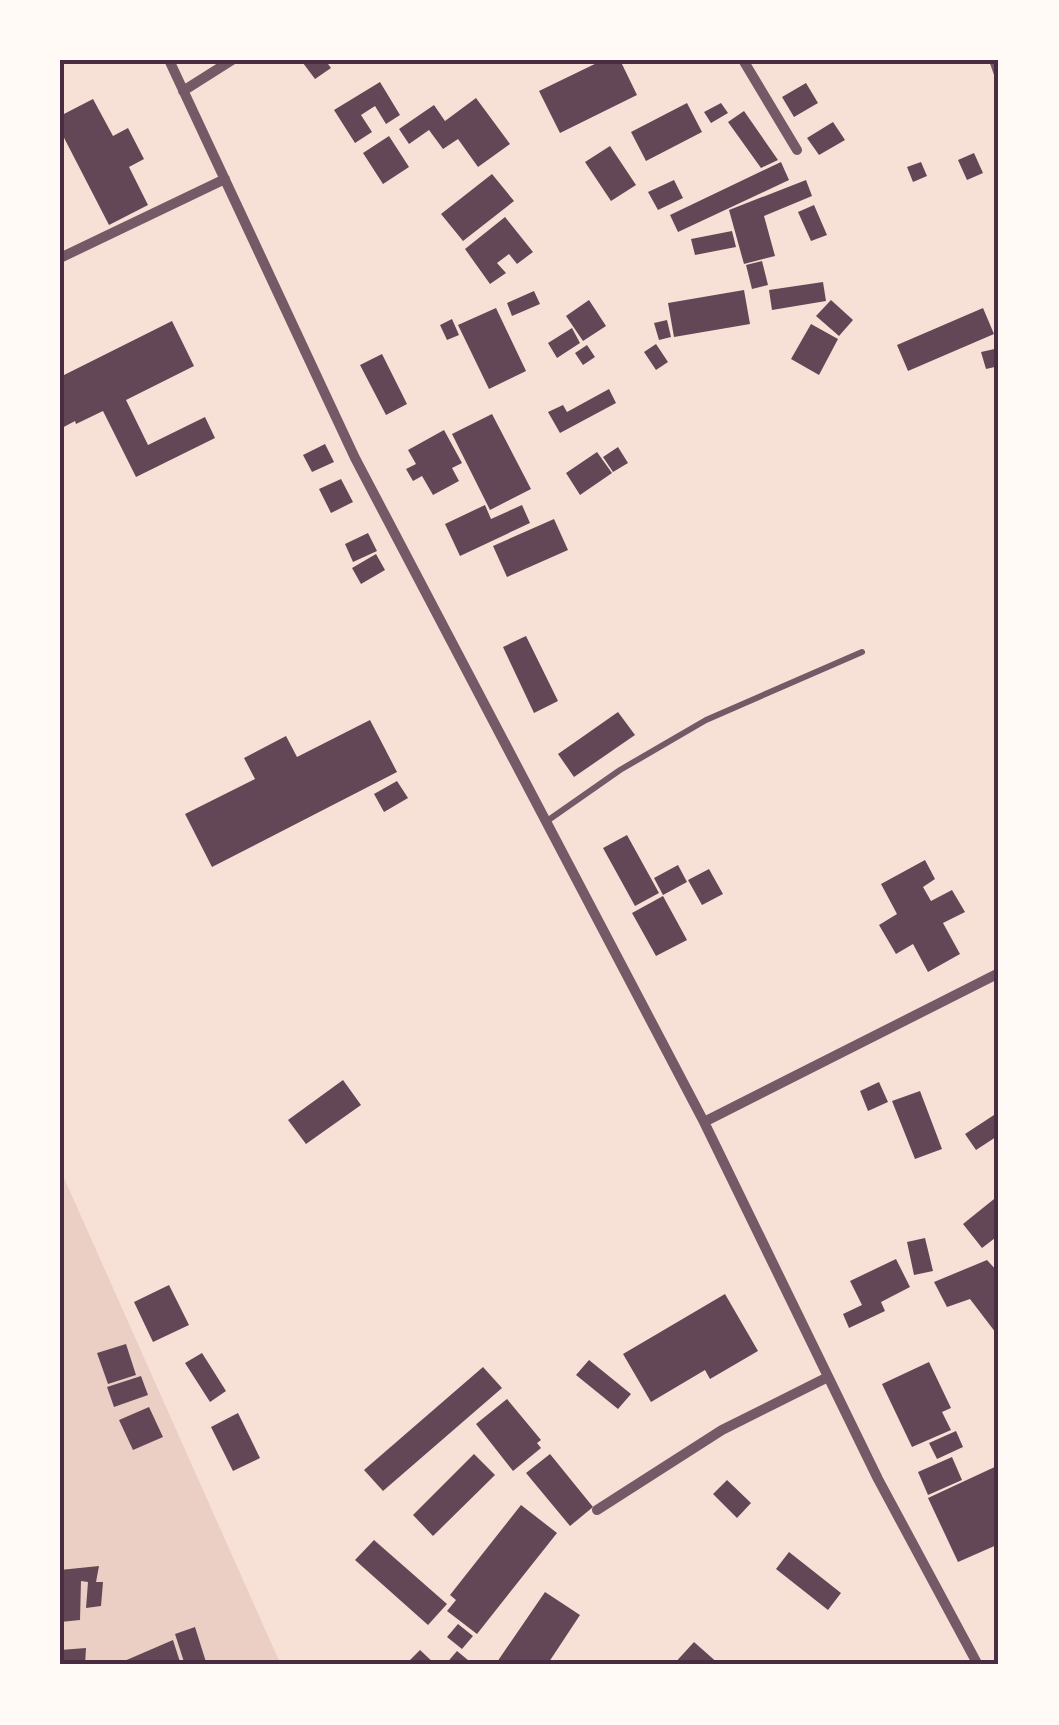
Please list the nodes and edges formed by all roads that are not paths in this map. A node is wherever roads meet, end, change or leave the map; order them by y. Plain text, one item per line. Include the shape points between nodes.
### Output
1 (169, 60) edge
2 (232, 60) edge
3 (743, 60) edge
4 (994, 60) edge
5 (999, 74) edge
6 (183, 91) junction
7 (797, 150) dead end
8 (224, 179) junction
9 (60, 258) edge
10 (862, 652) dead end
11 (546, 822) junction
12 (999, 973) edge
13 (704, 1122) junction
14 (828, 1377) junction
15 (597, 1510) dead end
16 (978, 1665) edge

1 - 6 street
2 - 6 street
3 - 7 street
4 - 5 street
6 - 8 street
8 - 9 street
8 - 11 street via 355,458
10 - 11 lane via 706,720
11 - 13 street
12 - 13 street
13 - 14 street
14 - 15 street via 722,1430
14 - 16 street

